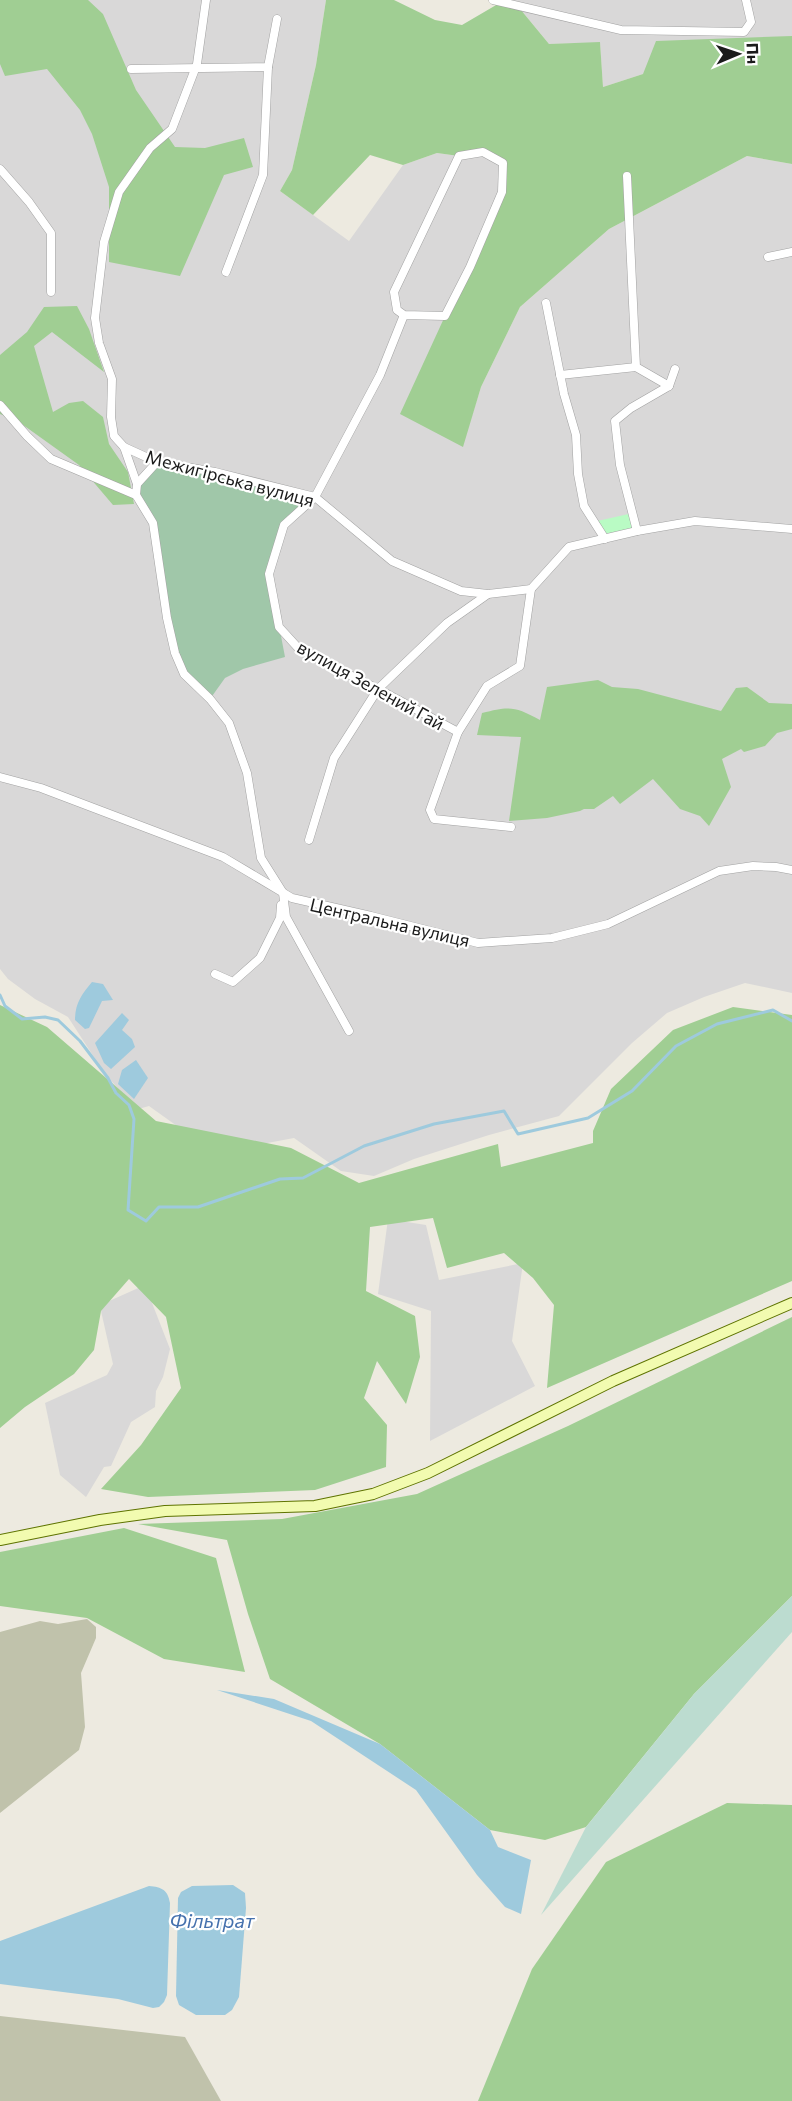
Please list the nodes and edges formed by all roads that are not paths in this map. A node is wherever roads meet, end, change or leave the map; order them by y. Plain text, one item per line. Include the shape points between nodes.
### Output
1 (206, 0) edge
2 (493, 0) edge
3 (746, 0) edge
4 (277, 19) dead end
5 (268, 67) junction
6 (131, 69) dead end
7 (195, 69) junction
8 (0, 169) edge
9 (627, 176) dead end
10 (792, 252) edge
11 (768, 257) dead end
12 (226, 272) dead end
13 (51, 292) dead end
14 (546, 303) dead end
15 (404, 315) junction
16 (636, 367) junction
17 (675, 369) dead end
18 (560, 375) junction
19 (669, 386) junction
20 (0, 405) edge
21 (124, 447) junction
22 (157, 462) junction
23 (137, 484) junction
24 (136, 495) junction
25 (315, 496) junction
26 (792, 529) edge
27 (637, 531) junction
28 (605, 540) junction
29 (531, 589) junction
30 (488, 594) junction
31 (378, 689) junction
32 (458, 732) junction
33 (0, 777) edge
34 (512, 827) dead end
35 (309, 840) dead end
36 (792, 870) edge
37 (283, 894) junction
38 (215, 974) dead end
39 (349, 1031) dead end
40 (792, 1303) edge
41 (0, 1540) edge

1 - 7 street
2 - 3 street via 621,30 744,32 752,22
4 - 5 street
5 - 7 street
5 - 12 street via 263,175
6 - 7 street
7 - 21 street via 172,129 150,148 119,192 104,242 96,329 112,378 114,436
8 - 13 street via 51,233
9 - 16 street
10 - 11 street
14 - 18 street
15 - 15 street via 444,316 502,192 503,163 483,152 459,156 394,292 397,310
15 - 25 street, вулиця Зелений Гай via 380,375
16 - 18 street
16 - 19 street
17 - 19 street
18 - 28 street via 576,435 584,506
19 - 27 street via 615,421 620,465
20 - 24 street via 51,459
21 - 22 street, Межигірська вулиця
21 - 23 street
22 - 23 street
22 - 25 street, Межигірська вулиця
23 - 24 street
24 - 37 street via 153,523 175,653 184,674 229,723 247,773 261,858
25 - 30 street, Межигірська вулиця via 392,561 461,591
25 - 31 street, вулиця Зелений Гай via 284,525 269,574 279,627 300,650
26 - 27 street via 695,520
27 - 28 street
28 - 29 street via 569,547
29 - 30 street, Межигірська вулиця
29 - 32 street via 520,666 487,686
30 - 31 street via 447,623
31 - 32 street, вулиця Зелений Гай
31 - 35 street via 334,758
32 - 34 street via 430,810 434,819
33 - 37 street, Центральна вулиця via 41,788 223,857
36 - 37 street, Центральна вулиця via 753,866 719,871 608,924 552,938 478,943
37 - 38 street via 280,918 260,958 233,981
37 - 39 street via 286,917
40 - 41 main road via 613,1381 428,1473 373,1494 315,1506 155,1513

